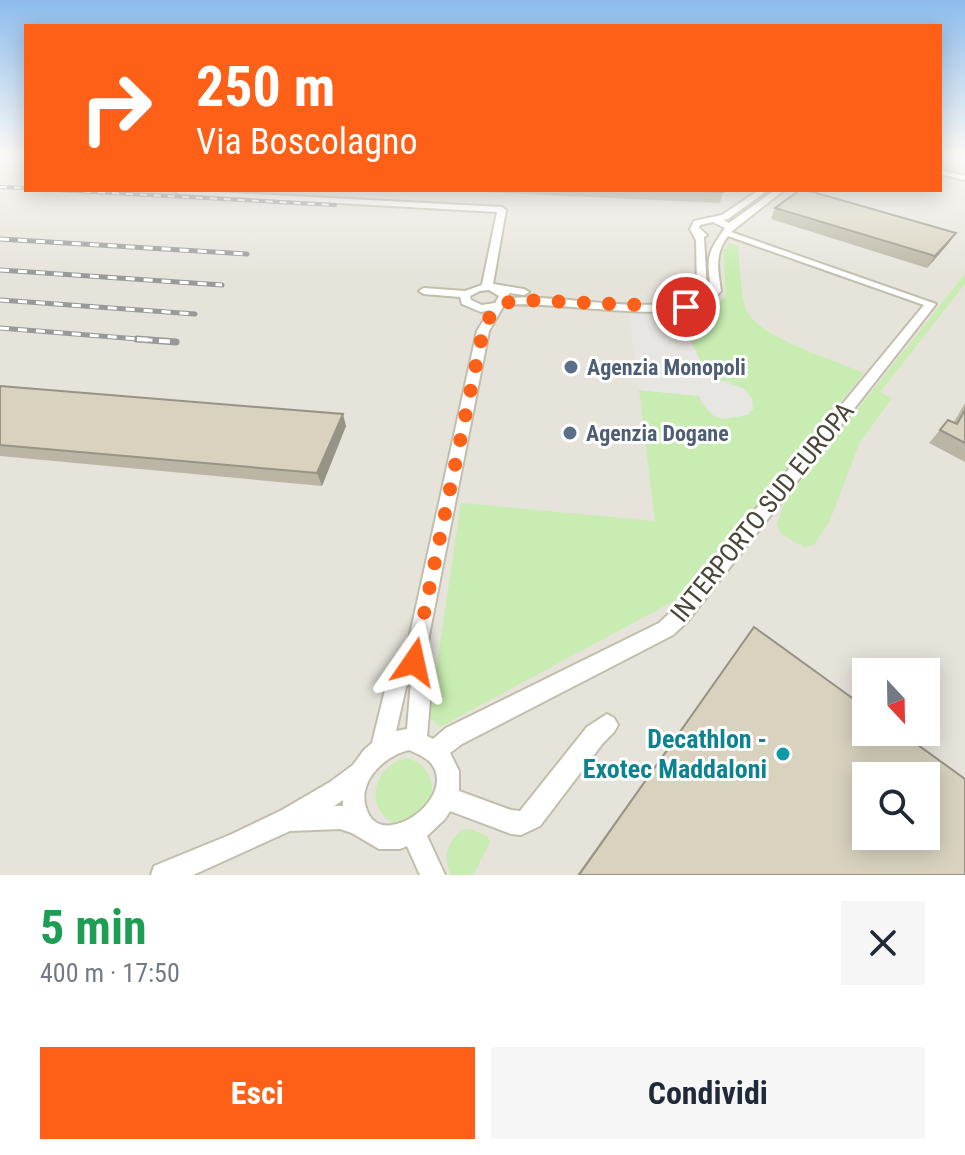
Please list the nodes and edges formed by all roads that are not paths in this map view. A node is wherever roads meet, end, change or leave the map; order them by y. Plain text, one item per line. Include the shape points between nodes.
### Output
1 (231, 195) edge
2 (757, 195) edge
3 (774, 195) edge
4 (714, 219) junction
5 (697, 232) junction
6 (727, 233) junction
7 (492, 288) junction
8 (424, 291) dead end
9 (468, 299) junction
10 (501, 304) junction
11 (483, 331) junction
12 (414, 662) junction
13 (607, 725) dead end
14 (426, 746) junction
15 (382, 747) junction
16 (361, 772) junction
17 (448, 799) junction
18 (288, 820) junction
19 (361, 824) junction
20 (417, 842) junction
21 (163, 875) edge
22 (433, 875) edge

1 - 7 street via 502,210
2 - 4 street
3 - 6 street
4 - 5 street via 697,223
4 - 6 street
5 - 6 street via 715,239
5 - 7 street via 702,291 684,299
6 - 10 street via 713,255 716,291 701,303 672,308 542,300
6 - 14 street, INTERPORTO SUD EUROPA via 931,304 666,629
7 - 9 street via 478,288
7 - 10 street via 505,295
8 - 9 street
9 - 10 street via 481,309
9 - 11 street
10 - 11 street
11 - 12 street
12 - 14 street via 419,668
12 - 15 street via 397,682
13 - 17 street via 532,818 511,822
14 - 15 street via 396,740
14 - 17 street via 444,764
15 - 16 street
16 - 18 street
16 - 19 street via 356,798
17 - 20 street via 442,817
18 - 19 street via 340,817
18 - 21 street
19 - 20 street via 384,845
20 - 22 street

